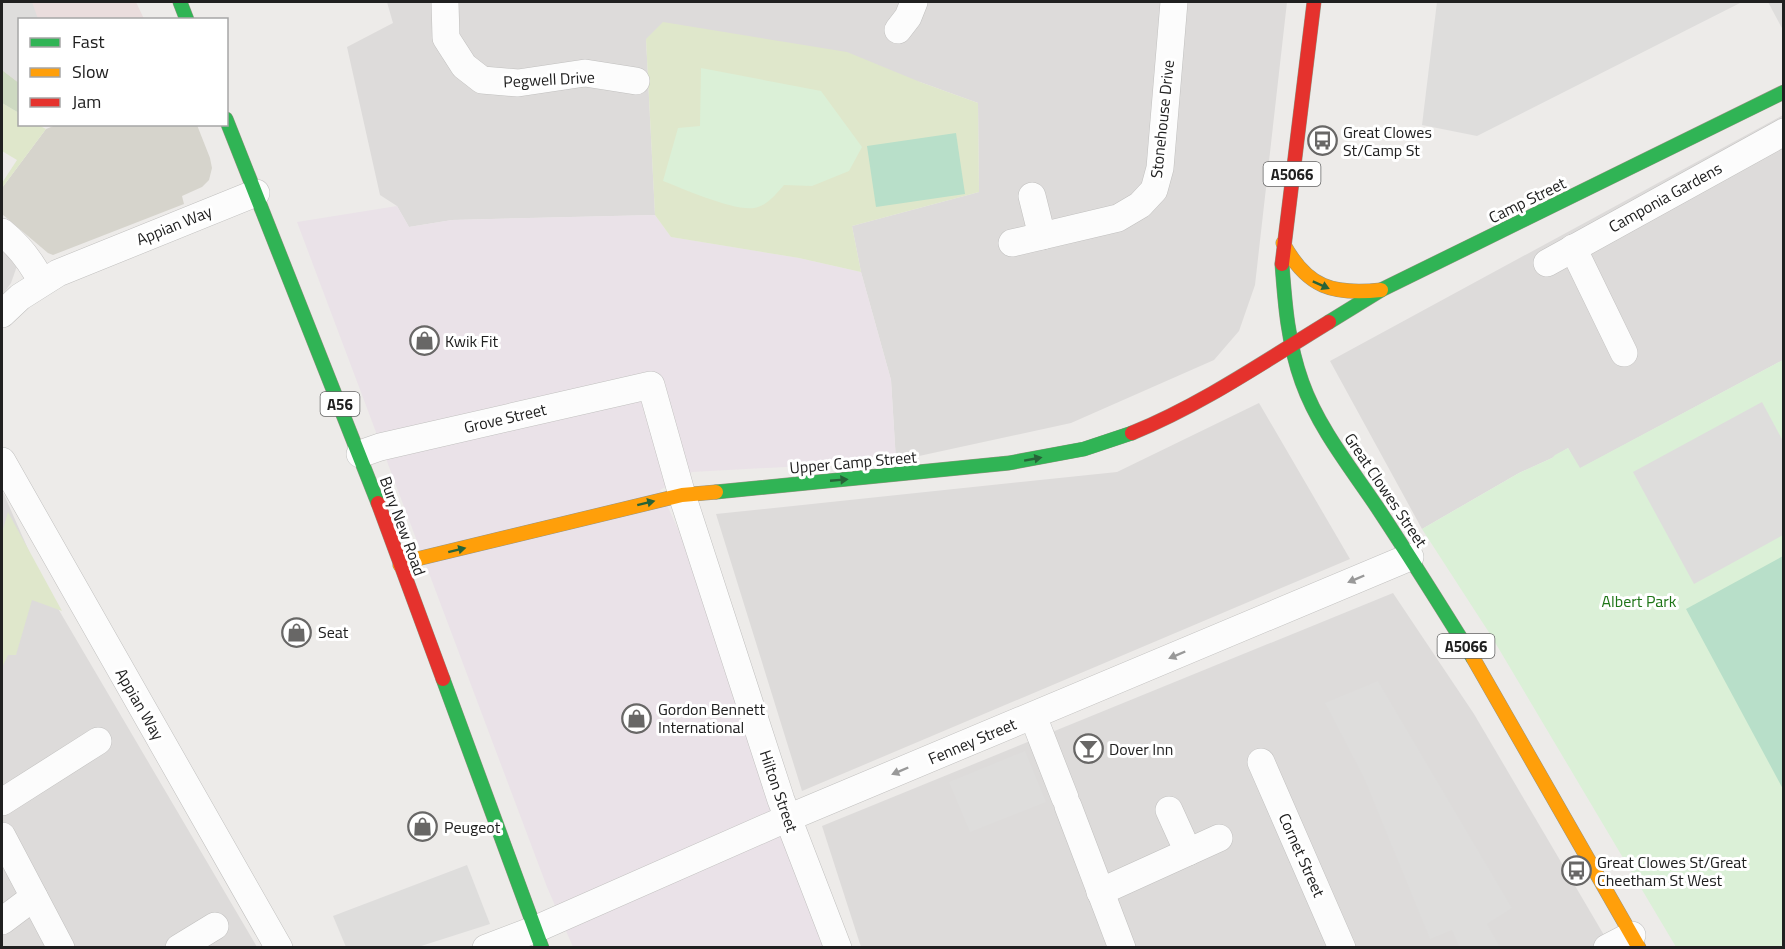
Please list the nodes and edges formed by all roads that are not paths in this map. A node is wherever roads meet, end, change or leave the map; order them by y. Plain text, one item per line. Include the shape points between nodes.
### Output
1 (180, 2) edge
2 (445, 2) edge
3 (914, 2) edge
4 (1174, 2) edge
5 (1314, 2) edge
6 (186, 18) edge
7 (898, 30) dead end
8 (636, 81) dead end
9 (1784, 93) edge
10 (228, 124) edge
11 (1784, 132) edge
12 (256, 193) junction
13 (1032, 196) dead end
14 (2, 232) edge
15 (1042, 236) junction
16 (1012, 243) dead end
17 (1283, 243) junction
18 (1573, 248) junction
19 (1547, 263) dead end
20 (41, 281) junction
21 (1381, 290) junction
22 (2, 314) edge
23 (1291, 347) junction
24 (1624, 353) dead end
25 (651, 385) joint
26 (360, 454) junction
27 (2, 461) edge
28 (682, 495) junction
29 (1410, 557) junction
30 (400, 565) junction
31 (1033, 716) junction
32 (98, 741) dead end
33 (1261, 762) dead end
34 (2, 802) edge
35 (1169, 810) dead end
36 (788, 818) junction
37 (2, 836) edge
38 (1219, 838) dead end
39 (1188, 852) junction
40 (1100, 892) junction
41 (34, 897) junction
42 (2, 921) edge
43 (215, 926) dead end
44 (539, 938) edge
45 (1636, 941) edge
46 (61, 948) edge
47 (179, 948) edge
48 (279, 948) edge
49 (486, 948) edge
50 (838, 948) edge
51 (1122, 948) edge
52 (1342, 948) edge
53 (1607, 948) edge

1 - 6 main road
2 - 8 street, Pegwell Drive via 446,38 464,66 482,80 518,83 585,73
3 - 7 street
4 - 15 street, Stonehouse Drive via 1160,168 1154,190 1140,205 1118,218
5 - 17 main road, Great Clowes Street / A5066
9 - 21 main road, Camp Street
10 - 12 main road, Bury New Road / A56
11 - 18 street, Camponia Gardens
12 - 20 street, Appian Way
12 - 26 main road, Bury New Road / A56
13 - 15 street
14 - 20 street via 35,268
15 - 16 street, Stonehouse Drive
17 -> 21 main road via 1298,268 1322,287 1357,294
17 - 23 main road, Great Clowes Street / A5066 via 1282,291
18 - 19 street, Camponia Gardens
18 - 24 street
20 - 22 street, Appian Way
21 - 23 main road, Camp Street
28 -> 23 main road, Upper Camp Street via 1009,464 1084,449 1150,426
23 - 29 main road, Great Clowes Street / A5066 via 1302,383 1324,428
25 - 26 street, Grove Street
25 - 28 street, Hilton Street
26 - 30 main road, Bury New Road / A56
27 - 48 street, Appian Way
30 -> 28 main road, Upper Camp Street
28 - 36 street, Hilton Street
29 -> 31 street, Fenney Street
29 - 45 main road, Great Clowes Street / A5066 via 1486,679
30 - 44 main road, Bury New Road / A56
31 -> 36 street, Fenney Street
31 - 40 street
32 - 34 street
33 - 52 street, Cornet Street
35 - 39 street
36 - 44 street, Fenney Street
36 - 50 street, Hilton Street
37 - 41 street
38 - 39 street
39 - 40 street
40 - 51 street
41 - 42 street
41 - 46 street
43 - 47 street
44 - 49 street
45 - 53 street

